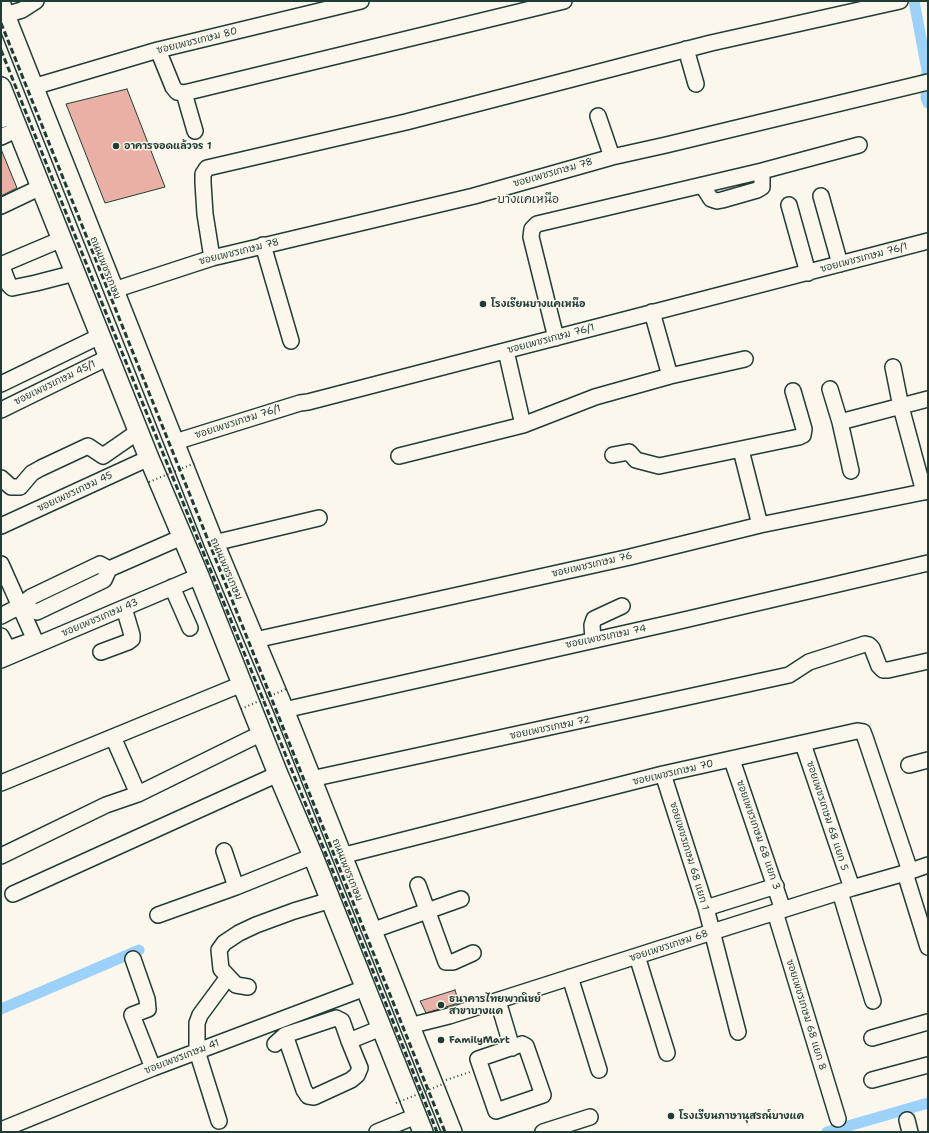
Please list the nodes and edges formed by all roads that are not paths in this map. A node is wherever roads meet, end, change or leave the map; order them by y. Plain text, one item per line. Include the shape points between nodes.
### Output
1 (36, 1) edge
2 (361, 1) edge
3 (564, 1) edge
4 (900, 1) edge
5 (3, 10) edge
6 (686, 49) junction
7 (158, 50) junction
8 (925, 83) edge
9 (696, 84) dead end
10 (1, 87) edge
11 (33, 87) junction
12 (184, 94) junction
13 (598, 116) dead end
14 (8, 125) edge
15 (195, 131) dead end
16 (858, 145) dead end
17 (612, 157) junction
18 (41, 187) junction
19 (821, 196) dead end
20 (789, 205) dead end
21 (1, 206) edge
22 (62, 239) junction
23 (928, 240) edge
24 (263, 245) junction
25 (212, 258) junction
26 (840, 264) junction
27 (75, 273) junction
28 (808, 273) junction
29 (114, 290) junction
30 (652, 312) junction
31 (100, 336) junction
32 (556, 338) junction
33 (291, 342) dead end
34 (506, 351) junction
35 (109, 357) junction
36 (745, 359) dead end
37 (893, 367) dead end
38 (670, 376) junction
39 (1, 384) edge
40 (830, 389) dead end
41 (793, 391) dead end
42 (928, 399) edge
43 (901, 407) junction
44 (1, 410) edge
45 (840, 422) junction
46 (523, 425) junction
47 (139, 431) junction
48 (175, 442) junction
49 (740, 450) junction
50 (613, 455) dead end
51 (399, 456) dead end
52 (149, 458) junction
53 (851, 471) dead end
54 (1, 478) edge
55 (926, 491) edge
56 (319, 518) dead end
57 (760, 525) junction
58 (1, 526) edge
59 (182, 537) junction
60 (214, 543) junction
61 (928, 563) edge
62 (1, 564) edge
63 (199, 576) junction
64 (172, 587) junction
65 (20, 606) junction
66 (622, 606) dead end
67 (124, 608) junction
68 (1, 616) edge
69 (190, 628) dead end
70 (1, 636) edge
71 (255, 640) junction
72 (593, 640) junction
73 (101, 652) dead end
74 (1, 660) edge
75 (928, 661) edge
76 (242, 684) junction
77 (284, 710) junction
78 (262, 734) junction
79 (114, 737) junction
80 (803, 744) junction
81 (732, 760) junction
82 (928, 760) edge
83 (909, 765) dead end
84 (278, 774) junction
85 (663, 774) junction
86 (310, 780) junction
87 (1, 783) edge
88 (138, 794) junction
89 (224, 851) dead end
90 (1, 856) edge
91 (341, 856) junction
92 (315, 861) junction
93 (928, 865) edge
94 (908, 872) junction
95 (418, 885) dead end
96 (776, 886) junction
97 (236, 887) junction
98 (846, 890) junction
99 (355, 892) junction
100 (13, 894) dead end
101 (330, 900) junction
102 (461, 900) dead end
103 (706, 908) junction
104 (779, 911) junction
105 (427, 912) junction
106 (158, 914) dead end
107 (371, 931) junction
108 (712, 932) junction
109 (928, 947) edge
110 (473, 954) dead end
111 (637, 956) junction
112 (133, 959) dead end
113 (228, 977) junction
114 (570, 977) junction
115 (248, 987) dead end
116 (365, 988) junction
117 (498, 1000) junction
118 (873, 1001) dead end
119 (928, 1022) edge
120 (409, 1026) junction
121 (381, 1028) junction
122 (738, 1032) dead end
123 (872, 1038) dead end
124 (349, 1041) junction
125 (512, 1048) junction
126 (198, 1051) junction
127 (668, 1053) dead end
128 (928, 1065) edge
129 (153, 1068) junction
130 (600, 1070) dead end
131 (872, 1080) dead end
132 (590, 1117) dead end
133 (838, 1119) dead end
134 (219, 1121) dead end
135 (420, 1124) edge
136 (1, 1130) edge
137 (382, 1131) edge
138 (452, 1132) edge
139 (543, 1132) edge

1 - 5 street via 22,10
2 - 7 street, ซอยเพชรเกษม 80
3 - 12 street
4 - 6 street
5 - 11 main road, ถนนเพชรเกษม
6 - 9 street
6 - 25 street via 406,122 207,168 203,174 203,183
7 - 11 street, ซอยเพชรเกษม 80
7 - 12 street via 173,87 177,92
8 - 17 street, ซอยเพชรเกษม 78
10 - 14 main road
11 - 29 main road, ถนนเพชรเกษม
12 - 15 street
13 - 17 street
14 - 18 main road
16 - 32 street via 762,171 537,224 532,229 531,237
17 - 24 street, ซอยเพชรเกษม 78 via 474,196
18 - 21 street
18 - 22 main road
19 - 26 street
20 - 28 street
22 - 27 main road
22 - 27 street via 3,264 8,285 12,288
23 - 26 street, ซอยเพชรเกษม 76/1
24 - 25 street, ซอยเพชรเกษม 78
24 - 33 street
25 - 29 street, ซอยเพชรเกษม 78
26 - 28 street, ซอยเพชรเกษม 76/1
27 - 31 main road
28 - 30 street, ซอยเพชรเกษม 76/1
29 - 48 main road, ถนนเพชรเกษม
30 - 32 street, ซอยเพชรเกษม 76/1
30 - 38 street
31 - 35 main road
31 - 39 street
32 - 34 street, ซอยเพชรเกษม 76/1
34 - 46 street
34 - 48 street, ซอยเพชรเกษม 76/1 via 300,403
35 - 44 street, ซอยเพชรเกษม 45/1
35 - 47 main road
36 - 38 street
37 - 43 street
38 - 46 street via 595,397
40 - 45 street
41 - 49 street via 804,429 803,435
42 - 43 street
43 - 45 street
43 - 55 street
45 - 53 street
46 - 51 street
47 - 52 main road
47 - 54 street via 103,456 88,446 41,468 32,473 20,487 11,487
48 - 60 main road, ถนนเพชรเกษม
49 - 50 street via 659,466 636,460 629,452
49 - 57 street
52 - 58 street, ซอยเพชรเกษม 45
52 - 59 main road
55 - 57 street, ซอยเพชรเกษม 76
56 - 60 street
57 - 71 street, ซอยเพชรเกษม 76 via 630,557
59 - 63 main road
59 - 65 street via 109,569 104,580 37,612
60 - 71 main road, ถนนเพชรเกษม
61 - 72 street, ซอยเพชรเกษม 74
62 - 65 street
63 - 64 street, ซอยเพชรเกษม 43
63 - 76 main road
64 - 67 street, ซอยเพชรเกษม 43
64 - 69 street
65 - 68 street
65 - 70 street via 34,637 33,640 8,649
66 - 72 street via 594,619
67 - 73 street via 132,639
67 - 74 street, ซอยเพชรเกษม 43
71 - 77 main road, ถนนเพชรเกษม
72 - 77 street, ซอยเพชรเกษม 74
75 - 86 street, ซอยเพชรเกษม 72 via 883,670 872,648 866,644 809,662 789,675
76 - 78 main road
76 - 79 street
77 - 86 main road, ถนนเพชรเกษม
78 - 84 main road
78 - 88 street
79 - 87 street
79 - 88 street
80 - 81 street, ซอยเพชรเกษม 70
80 - 94 street, ซอยเพชรเกษม 70 via 857,731 863,732
80 - 98 street, ซอยเพชรเกษม 68 แยก 5
81 - 85 street, ซอยเพชรเกษม 70
81 - 96 street, ซอยเพชรเกษม 68 แยก 3
82 - 83 street
84 - 92 main road
84 - 100 street
85 - 91 street, ซอยเพชรเกษม 70
85 - 103 street, ซอยเพชรเกษม 68 แยก 1
86 - 91 main road, ถนนเพชรเกษม
88 - 90 street via 106,806
89 - 97 street
91 - 92 main road
91 - 99 main road, ถนนเพชรเกษม
92 - 97 street
92 - 101 main road
93 - 94 street, ซอยเพชรเกษม 68
94 - 98 street, ซอยเพชรเกษม 68
94 - 109 street
95 - 105 street
96 - 103 street
96 - 104 street, ซอยเพชรเกษม 68 แยก 3
97 - 106 street
98 - 104 street, ซอยเพชรเกษม 68
98 - 118 street, ซอยเพชรเกษม 68 แยก 5
99 - 101 main road
99 - 107 main road, ถนนเพชรเกษม
101 - 113 street via 256,925 224,943 219,950 219,958 221,969
101 - 116 main road
102 - 105 street
103 - 108 street, ซอยเพชรเกษม 68 แยก 1
104 - 108 street, ซอยเพชรเกษม 68
104 - 133 street, ซอยเพชรเกษม 68 แยก 8
105 - 107 street
105 - 110 street via 446,962
107 - 120 main road, ถนนเพชรเกษม
108 - 111 street, ซอยเพชรเกษม 68
108 - 122 street, ซอยเพชรเกษม 68 แยก 1
111 - 114 street, ซอยเพชรเกษม 68
111 - 127 street
112 - 129 street via 148,999 148,1009 132,1015
113 - 115 street via 236,986
113 - 126 street via 200,1015 197,1023
114 - 117 street, ซอยเพชรเกษม 68
114 - 130 street
116 - 121 main road
116 - 126 street, ซอยเพชรเกษม 41
117 - 120 street, ซอยเพชรเกษม 68
117 - 125 street
119 - 123 street
120 - 138 main road, ถนนเพชรเกษม
121 - 124 street
121 - 135 main road
124 - 124 street via 360,1068 357,1075 314,1097 308,1096 304,1090 280,1040 336,1018 342,1021
125 - 125 street via 478,1059 496,1111 543,1094 526,1046 522,1044
126 - 129 street, ซอยเพชรเกษม 41
126 - 134 street
128 - 131 street
129 - 136 street, ซอยเพชรเกษม 41
132 - 139 street
135 - 137 street

